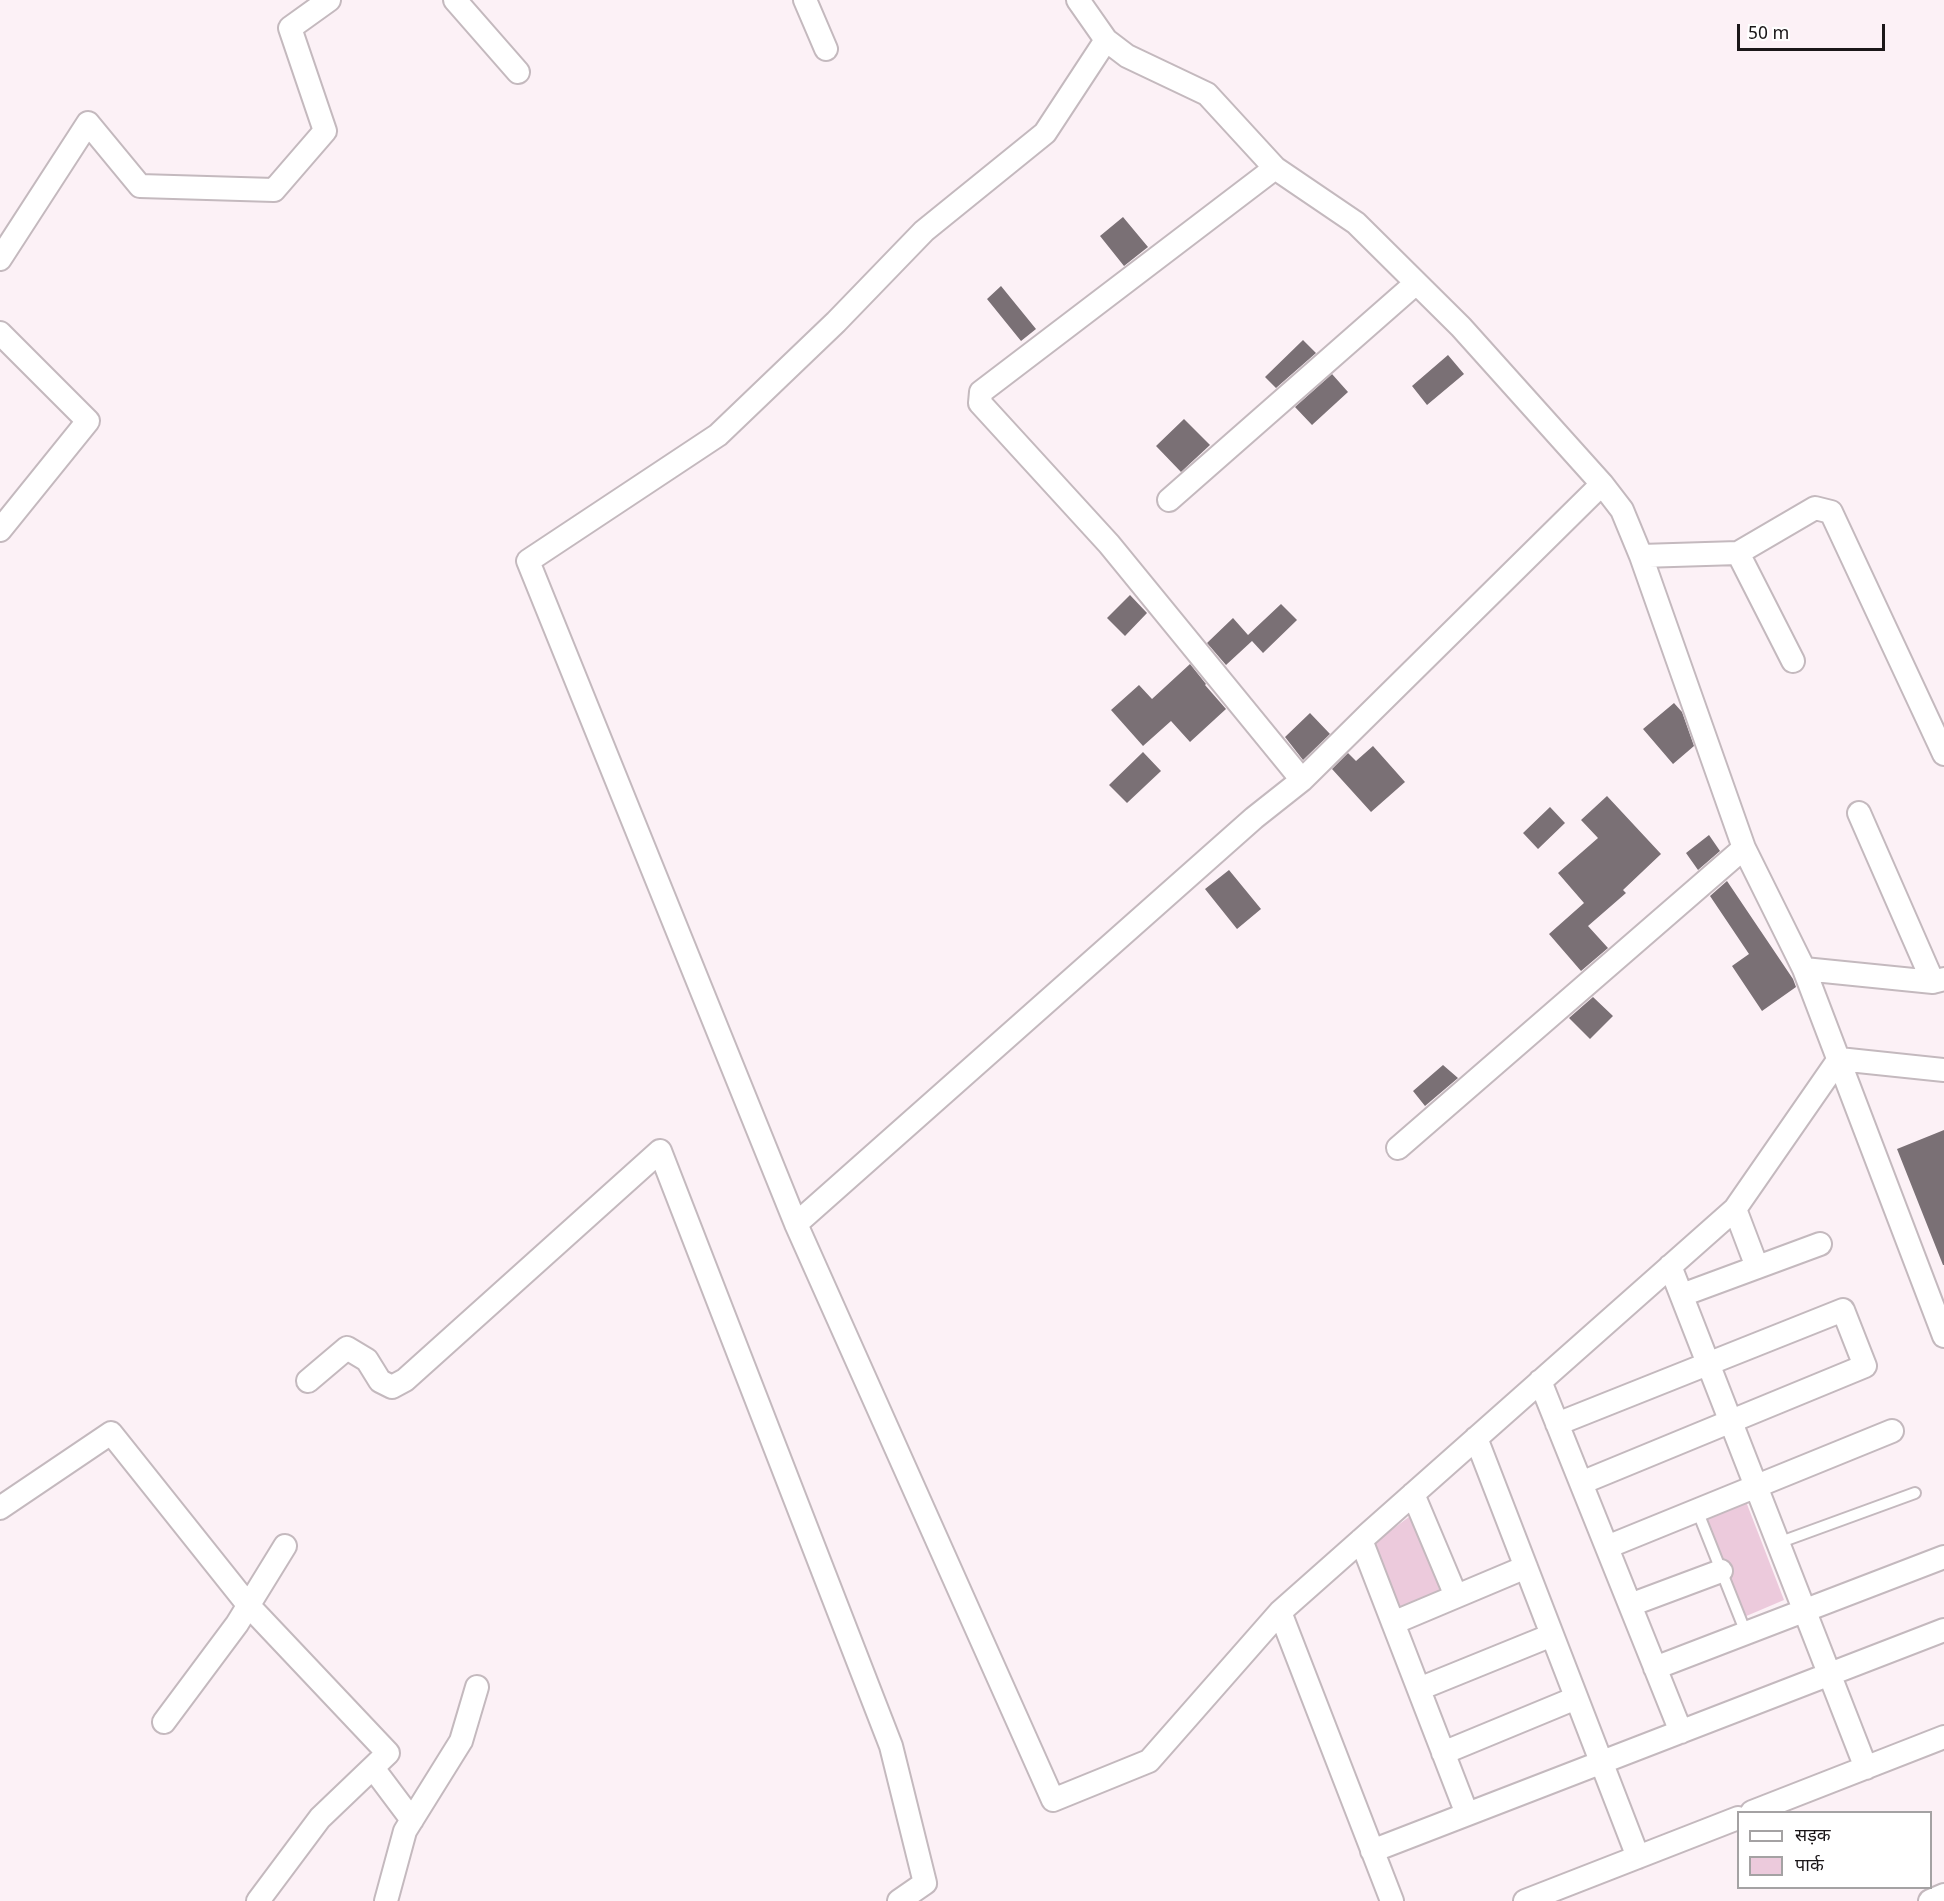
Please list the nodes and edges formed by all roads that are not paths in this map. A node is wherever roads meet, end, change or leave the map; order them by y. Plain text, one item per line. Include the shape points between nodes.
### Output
1 (329, 0) edge
2 (455, 0) edge
3 (805, 0) edge
4 (1078, 0) edge
5 (1106, 40) junction
6 (826, 50) dead end
7 (518, 72) dead end
8 (1275, 168) junction
9 (0, 259) edge
10 (1415, 284) junction
11 (0, 333) edge
12 (1602, 484) junction
13 (1169, 500) dead end
14 (0, 530) edge
15 (1738, 553) junction
16 (1641, 556) junction
17 (1793, 661) dead end
18 (1944, 754) edge
19 (1302, 780) junction
20 (1859, 813) dead end
21 (1744, 848) junction
22 (1804, 969) junction
23 (1938, 981) edge
24 (1839, 1059) junction
25 (1944, 1070) edge
26 (1398, 1148) dead end
27 (1735, 1209) junction
28 (796, 1224) junction
29 (1820, 1244) dead end
30 (1670, 1266) junction
31 (1757, 1267) junction
32 (1682, 1295) junction
33 (1944, 1336) edge
34 (1708, 1364) junction
35 (308, 1381) dead end
36 (1540, 1381) junction
37 (1731, 1421) junction
38 (1557, 1424) junction
39 (1892, 1431) dead end
40 (1476, 1438) junction
41 (1581, 1483) junction
42 (1756, 1486) junction
43 (1915, 1493) dead end
44 (1413, 1494) junction
45 (0, 1508) edge
46 (1697, 1510) junction
47 (1361, 1540) junction
48 (1778, 1543) junction
49 (285, 1546) dead end
50 (1607, 1547) junction
51 (1944, 1557) edge
52 (1526, 1567) junction
53 (1721, 1571) junction
54 (1456, 1596) junction
55 (1630, 1605) junction
56 (249, 1606) junction
57 (1805, 1610) junction
58 (1280, 1612) junction
59 (1393, 1623) junction
60 (1944, 1630) edge
61 (1746, 1633) junction
62 (1552, 1635) junction
63 (1655, 1668) junction
64 (1830, 1674) junction
65 (477, 1687) dead end
66 (1419, 1689) junction
67 (1576, 1698) junction
68 (165, 1722) dead end
69 (1681, 1732) junction
70 (1944, 1737) edge
71 (1443, 1753) junction
72 (1601, 1763) junction
73 (373, 1768) junction
74 (1866, 1768) junction
75 (1755, 1811) edge
76 (1467, 1814) junction
77 (1737, 1818) edge
78 (412, 1820) junction
79 (1372, 1851) junction
80 (1638, 1857) junction
81 (1558, 1895) edge
82 (1944, 1895) edge
83 (258, 1901) edge
84 (386, 1901) edge
85 (899, 1901) edge
86 (1392, 1901) edge
87 (1525, 1901) edge
88 (1930, 1901) edge

1 - 9 street via 290,28 325,131 274,190 140,186 88,123
2 - 7 street
3 - 6 street
4 - 5 street
5 - 8 street via 1127,56 1207,94
5 - 28 street via 1045,133 924,231 718,435 528,561
8 - 10 street via 1356,223
8 - 19 street via 981,392 980,403 1110,544
10 - 12 street via 1461,327
10 - 13 street
11 - 14 street via 88,421
12 - 16 street via 1622,510
12 - 19 street
15 - 16 street
15 - 17 street
15 - 18 street via 1815,508 1831,512
16 - 21 street
19 - 28 street via 1254,818
20 - 23 street
21 - 22 street
21 - 26 street
22 - 23 street
22 - 24 street
24 - 25 street
24 - 27 street
24 - 33 street
27 - 30 street
27 - 31 street
28 - 58 street via 1053,1800 1149,1761
29 - 31 street
30 - 32 street
30 - 36 street
31 - 32 street
32 - 34 street
34 - 37 street
34 - 37 street via 1843,1310 1865,1366
34 - 38 street
35 - 85 street via 347,1348 367,1360 381,1381 392,1387 405,1380 660,1151 891,1746 925,1883
36 - 38 street
36 - 40 street
37 - 41 street
37 - 42 street
38 - 41 street
39 - 42 street
40 - 44 street
40 - 52 street
41 - 50 street
42 - 46 street
42 - 48 street
43 - 48 lane
44 - 47 street
44 - 54 street
45 - 56 street via 111,1433
46 - 50 street
46 - 53 lane
47 - 58 street
47 - 59 street
48 - 57 street
49 - 56 street
50 - 55 street
51 - 57 street
52 - 54 street
52 - 62 street
53 - 55 street
53 - 61 lane
54 - 59 street
55 - 63 street
56 - 68 street
56 - 73 street via 388,1753
57 - 61 street
57 - 64 street
58 - 79 street
59 - 66 street
60 - 64 street
61 - 63 street
62 - 66 street
62 - 67 street
63 - 69 street
64 - 69 street
64 - 74 street
65 - 78 street via 461,1741
66 - 71 street
67 - 71 street
67 - 72 street
69 - 72 street
70 - 74 street
71 - 76 street
72 - 76 street
72 - 80 street
73 - 78 street
73 - 83 street via 320,1818
74 - 75 street
76 - 79 street
77 - 80 street
78 - 84 street via 405,1831
79 - 86 street
80 - 81 street
81 - 87 street
82 - 88 street

